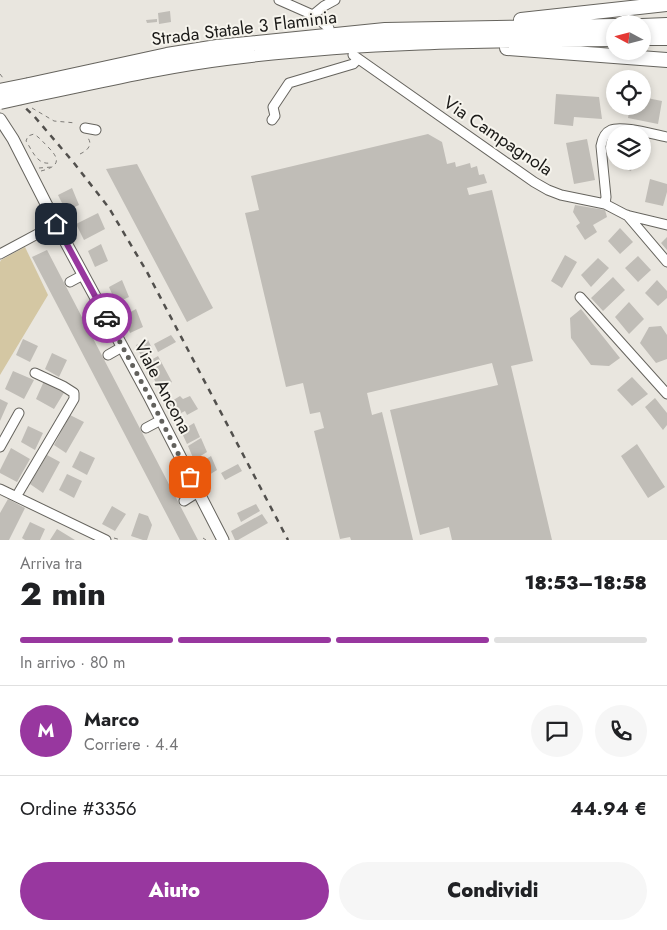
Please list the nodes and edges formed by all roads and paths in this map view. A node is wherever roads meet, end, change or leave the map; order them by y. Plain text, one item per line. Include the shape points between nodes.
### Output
1 (279, 0) edge
2 (335, 0) edge
3 (667, 4) edge
4 (314, 15) junction
5 (667, 25) edge
6 (606, 26) edge
7 (651, 26) edge
8 (329, 28) dead end
9 (384, 30) junction
10 (651, 38) edge
11 (667, 38) edge
12 (606, 39) edge
13 (399, 43) junction
14 (667, 60) edge
15 (0, 74) edge
16 (4, 87) edge
17 (31, 94) junction
18 (0, 102) edge
19 (0, 119) edge
20 (272, 120) dead end
21 (82, 127) junction
22 (96, 130) dead end
23 (667, 137) edge
24 (80, 154) dead end
25 (50, 164) dead end
26 (53, 167) junction
27 (38, 168) dead end
28 (40, 172) dead end
29 (605, 204) junction
30 (626, 215) junction
31 (56, 224) junction
32 (667, 225) edge
33 (0, 254) edge
34 (667, 262) edge
35 (83, 275) junction
36 (70, 282) dead end
37 (580, 297) dead end
38 (122, 346) junction
39 (108, 355) dead end
40 (35, 373) dead end
41 (667, 394) edge
42 (19, 413) dead end
43 (161, 420) junction
44 (146, 428) dead end
45 (0, 448) edge
46 (0, 489) edge
47 (19, 492) dead end
48 (198, 492) junction
49 (184, 501) dead end
50 (204, 538) dead end
51 (103, 540) edge
52 (206, 540) edge
53 (223, 540) edge

1 - 4 street
2 - 4 street
3 - 9 highway via 517,21 432,23
4 - 8 street
5 - 7 highway
6 - 9 highway, Strada Statale 3 Flaminia
9 - 17 highway, Strada Statale 3 Flaminia via 167,55
10 - 11 highway
12 - 13 highway, Strada Statale 3 Flaminia
13 - 14 highway
13 - 17 highway, Strada Statale 3 Flaminia via 225,58
15 - 16 path
16 - 17 highway, Strada Statale 3 Flaminia, bridge
17 - 18 highway, Strada Statale 3 Flaminia, bridge
17 - 21 path via 33,110 54,121 72,122
19 - 31 main road, Viale Ancona
20 - 29 street, Via Campagnola via 275,116 273,107 288,83 353,64 356,57 534,182 561,195
21 - 22 street
21 - 24 path via 90,140 89,147
23 - 29 street via 625,128 606,133 601,146
25 - 26 path via 38,160 26,140 28,136 34,134 39,137 56,155
26 - 27 path
26 - 28 path
29 - 30 street, Via Campagnola
30 - 32 street, Via Campagnola
30 - 34 street
31 - 33 street
31 - 35 main road, Viale Ancona
35 - 36 street
35 - 38 main road, Viale Ancona
37 - 41 street
38 - 39 street
38 - 43 main road, Viale Ancona
40 - 47 street via 74,393 74,399
42 - 45 street
43 - 44 street
43 - 48 main road, Viale Ancona
46 - 51 street
48 - 49 street
48 - 53 main road, Viale Ancona
50 - 52 path

